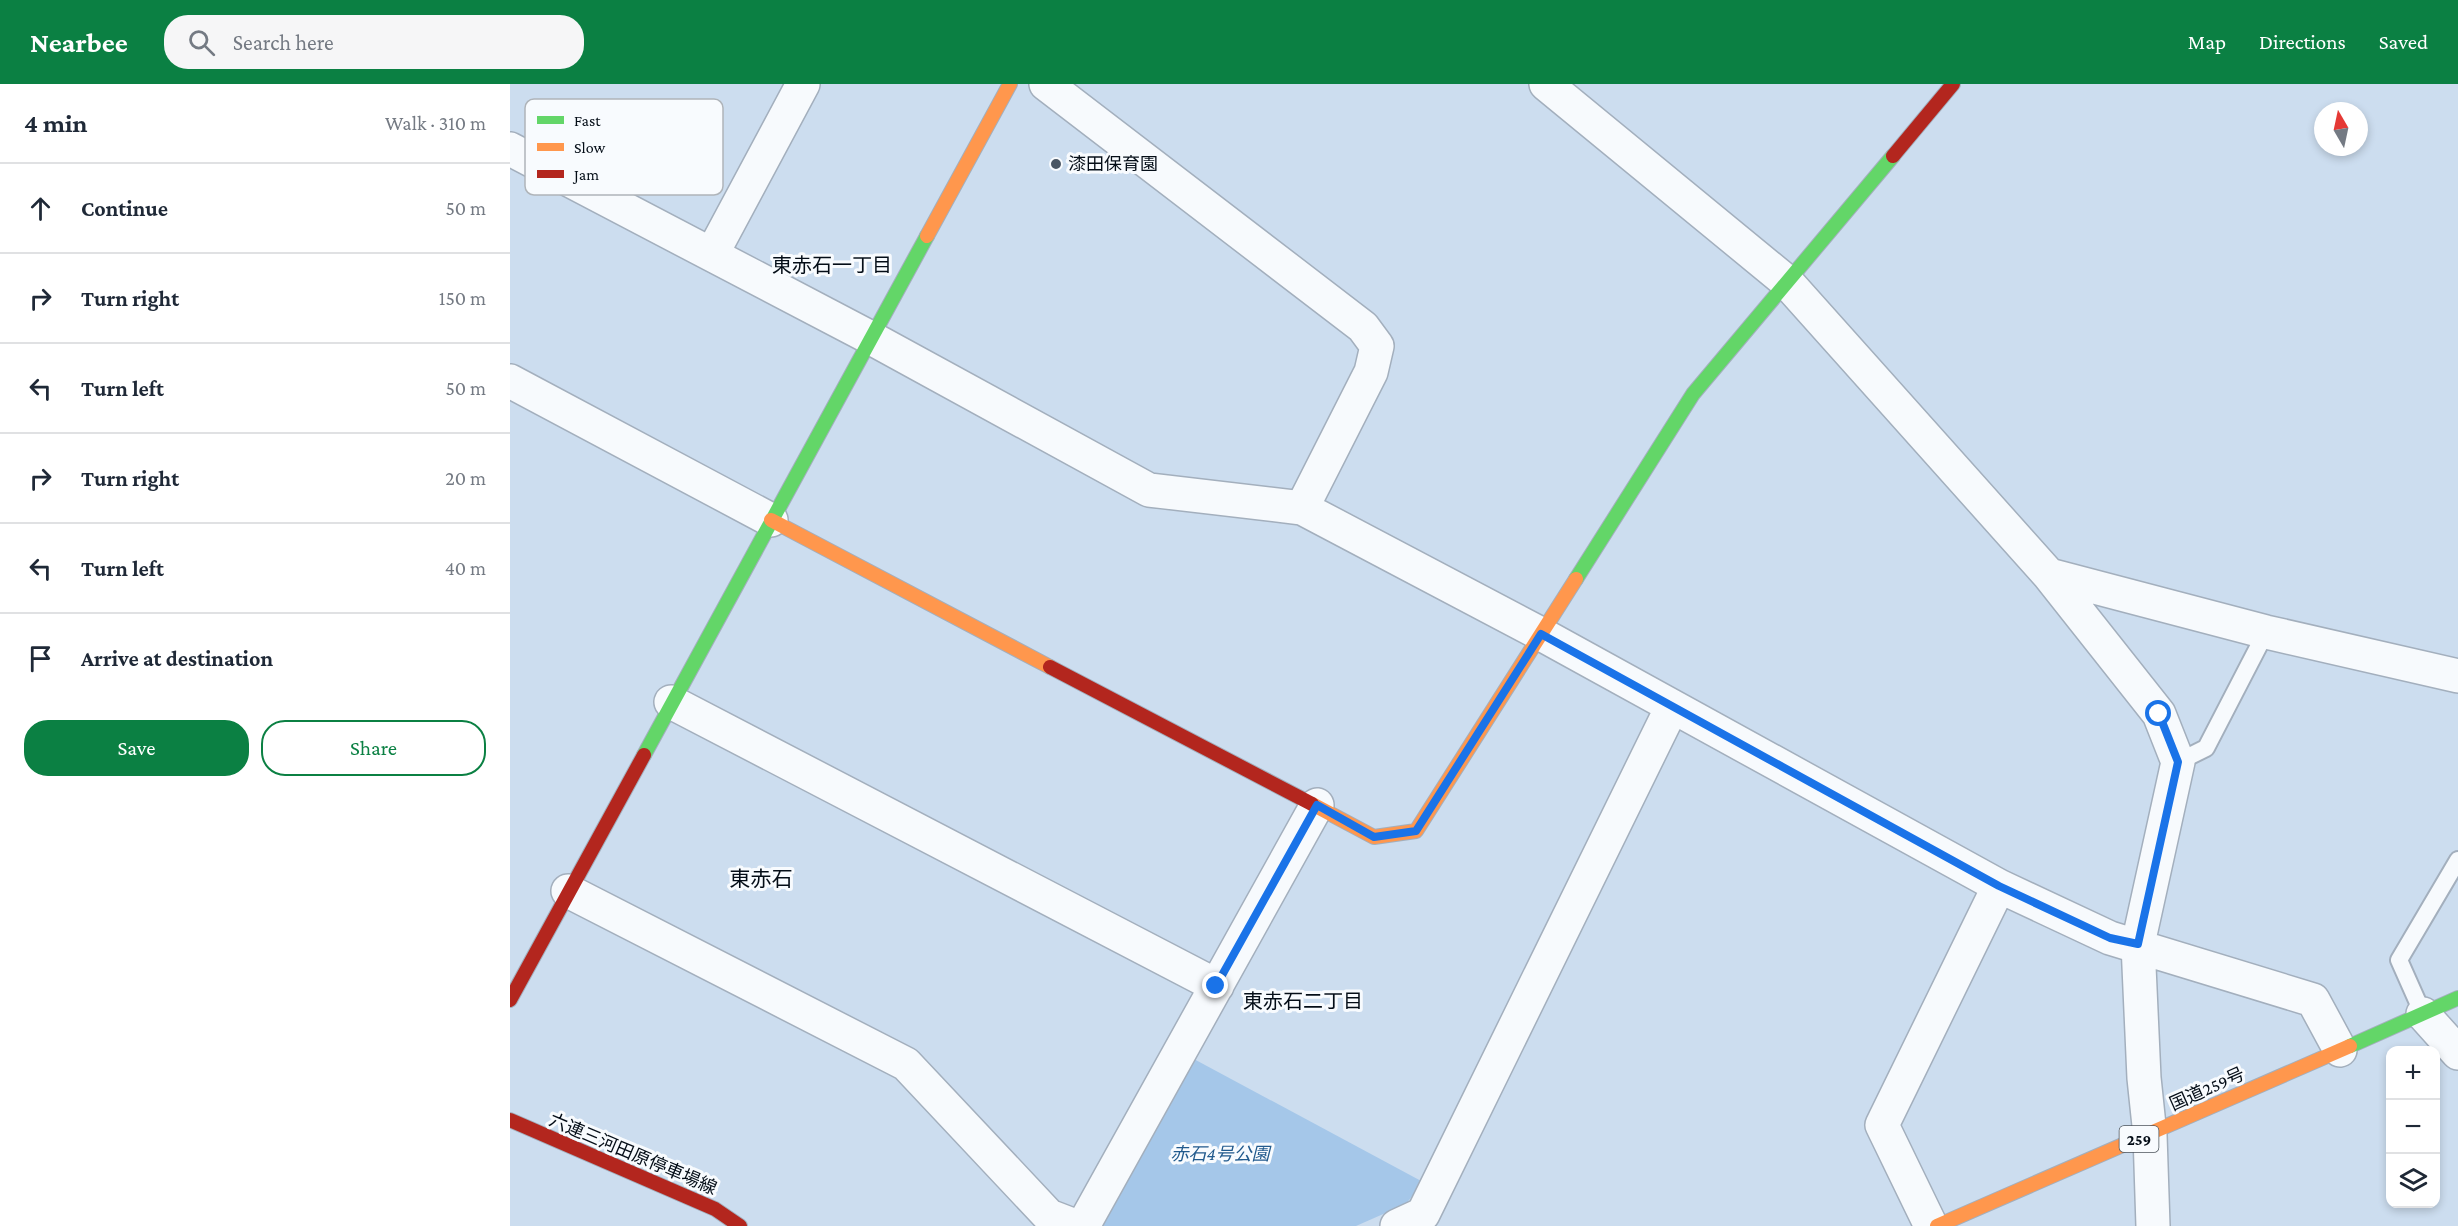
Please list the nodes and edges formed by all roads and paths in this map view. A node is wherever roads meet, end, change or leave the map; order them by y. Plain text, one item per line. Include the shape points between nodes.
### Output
1 (1010, 84) edge
2 (1046, 84) edge
3 (1546, 84) edge
4 (1953, 84) edge
5 (797, 86) edge
6 (510, 149) edge
7 (525, 157) edge
8 (598, 195) edge
9 (712, 254) junction
10 (1787, 282) junction
11 (871, 338) junction
12 (510, 381) edge
13 (1302, 508) junction
14 (771, 520) junction
15 (2049, 575) junction
16 (2265, 632) junction
17 (1541, 634) junction
18 (2458, 676) edge
19 (671, 702) junction
20 (1672, 707) junction
21 (2178, 762) junction
22 (1317, 805) junction
23 (2458, 860) edge
24 (1999, 886) junction
25 (568, 891) junction
26 (2138, 944) junction
27 (1216, 986) junction
28 (2458, 998) edge
29 (510, 1000) edge
30 (2422, 1014) junction
31 (2340, 1050) junction
32 (2458, 1053) edge
33 (510, 1120) edge
34 (2150, 1135) junction
35 (1416, 1222) edge
36 (740, 1226) edge
37 (1075, 1226) edge
38 (1083, 1226) edge
39 (1931, 1226) edge
40 (1937, 1226) edge
41 (2153, 1226) edge

1 - 11 main road
2 - 13 street via 1363,327 1377,346 1371,372
3 - 10 street
4 - 10 main road
5 - 9 street
6 - 7 street
8 - 9 street
9 - 11 street
10 - 15 street
10 - 17 main road via 1693,394
11 - 13 street via 1149,490
11 - 14 main road
12 - 14 street
13 - 17 street
14 - 19 main road
14 - 22 main road
15 - 16 street
15 - 21 street via 2159,714
16 - 18 street
16 - 21 lane via 2206,748
17 - 20 street
17 - 22 main road via 1416,831 1374,837
19 - 25 main road
19 - 27 street
20 - 24 street
20 - 35 street
21 - 26 street
22 - 27 street
23 - 30 lane via 2399,960
24 - 26 street via 2110,938
24 - 39 street via 1882,1125
25 - 29 main road
25 - 37 street via 906,1064 1049,1216
26 - 31 street via 2313,1000
26 - 34 street
27 - 38 street
28 - 30 main road, 国道259号 / 259
30 - 31 main road, 国道259号 / 259
30 - 32 street
31 - 34 main road, 国道259号 / 259
33 - 36 main road, 六連三河田原停車場線 via 715,1209
34 - 40 main road, 国道259号 / 259
34 - 41 street

